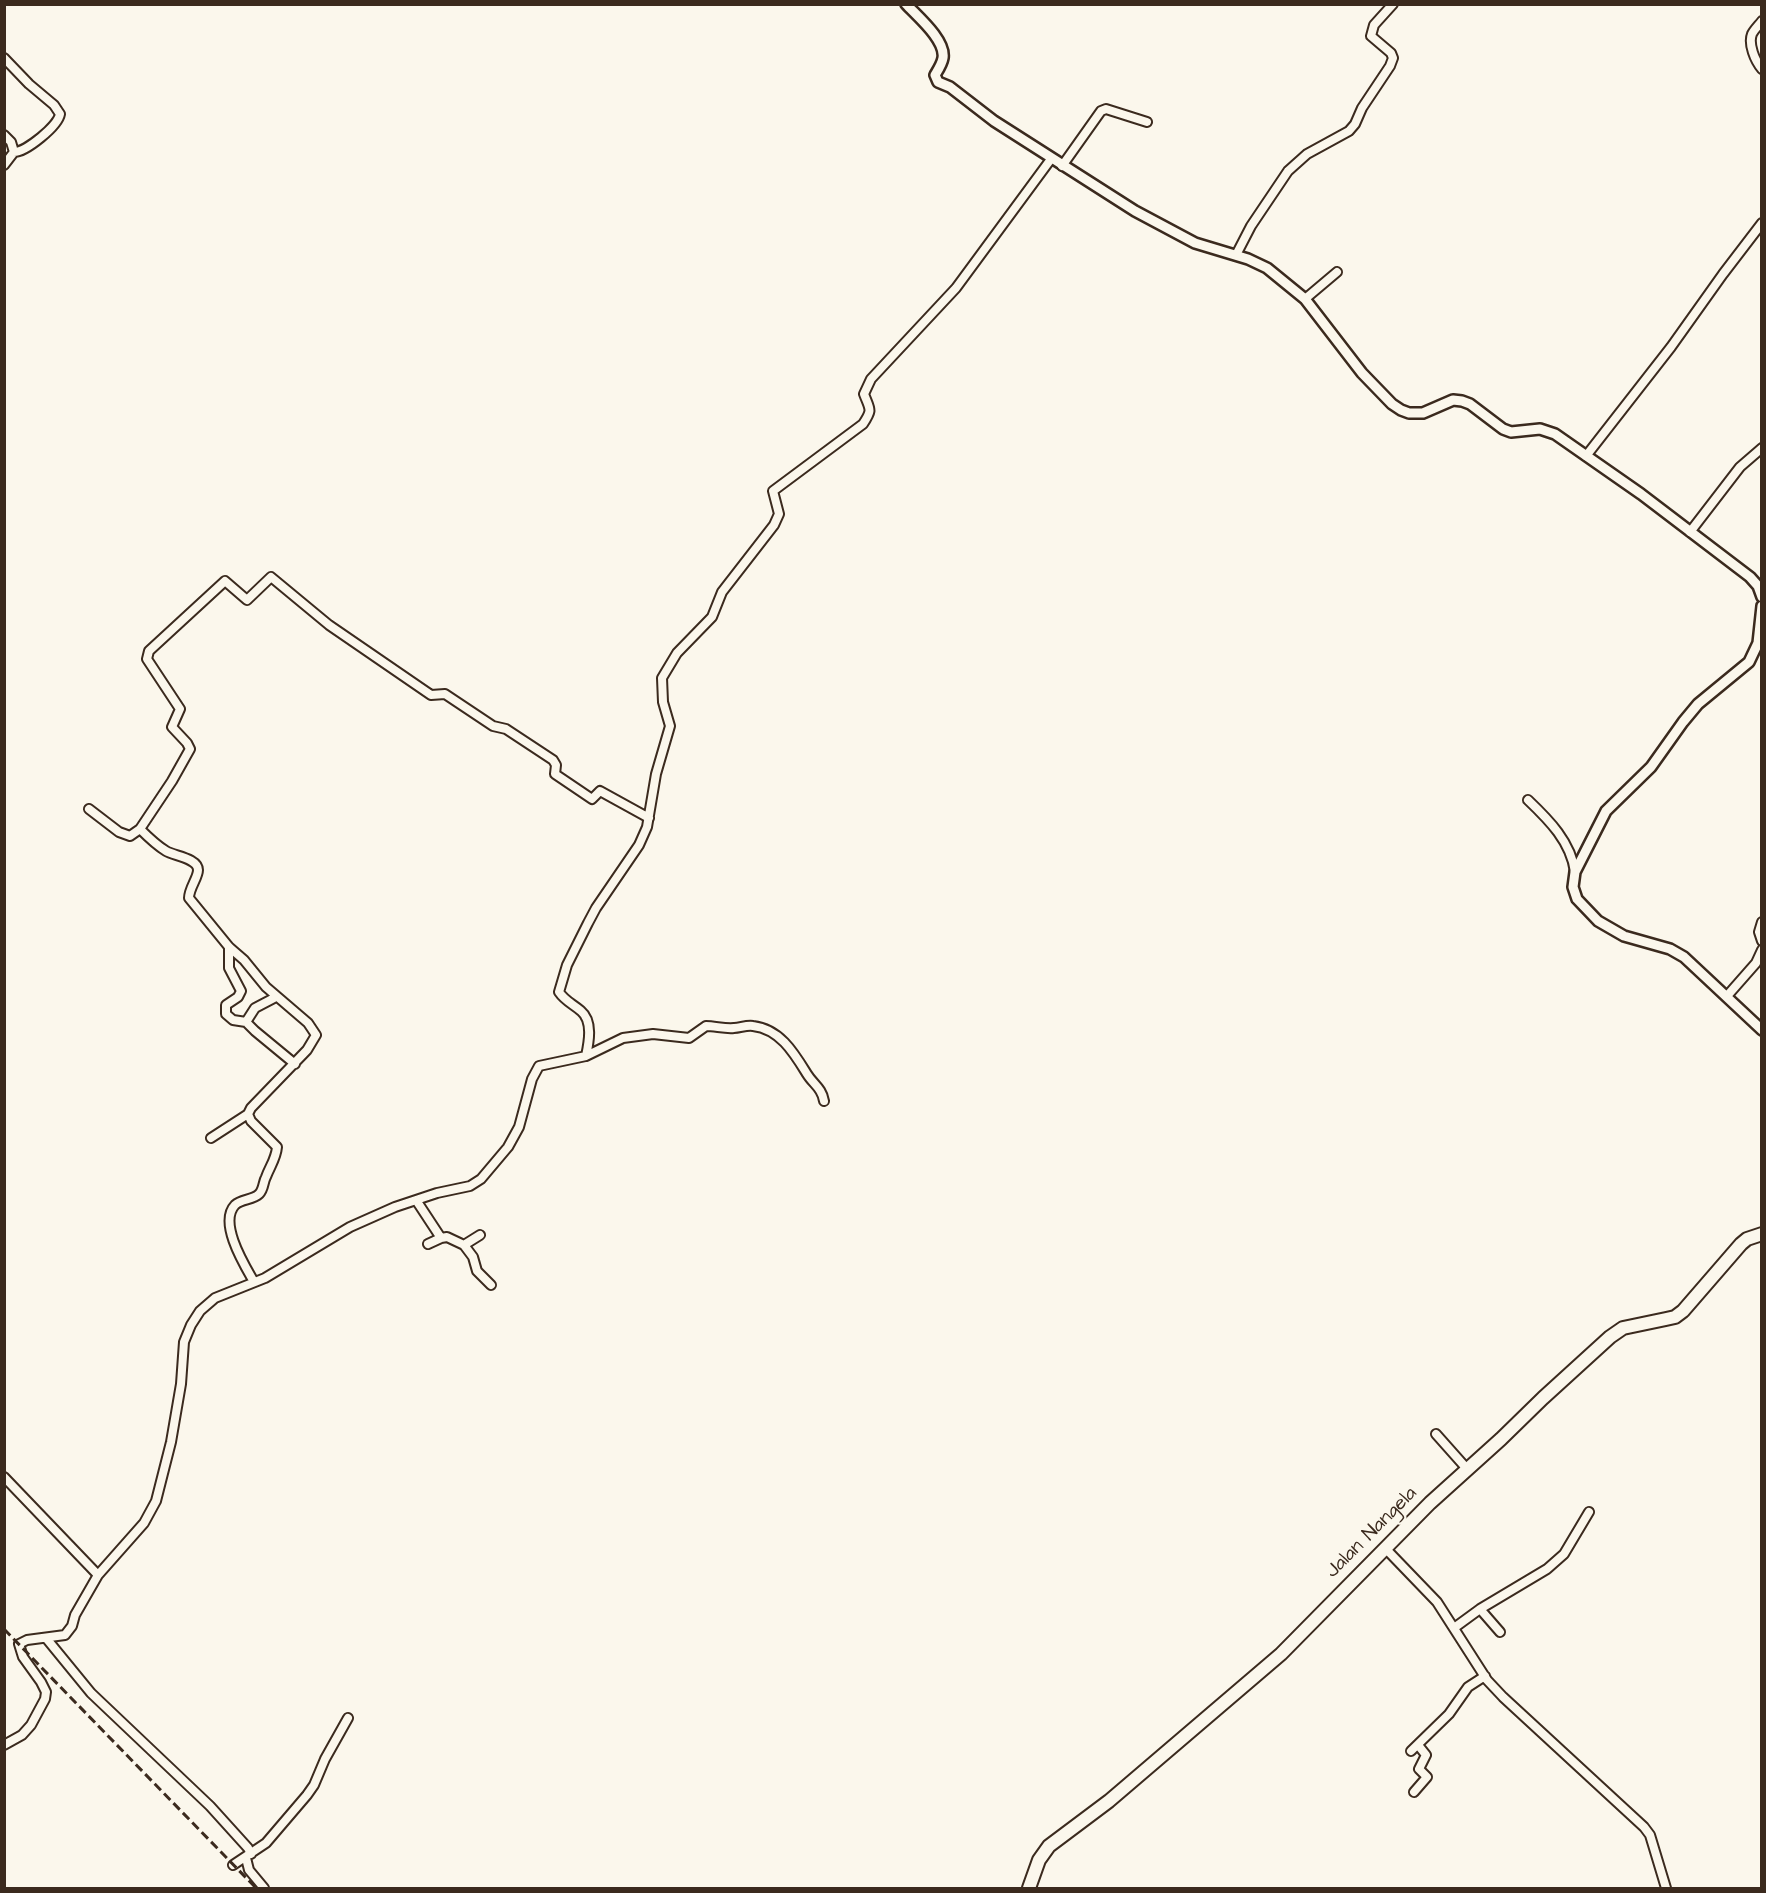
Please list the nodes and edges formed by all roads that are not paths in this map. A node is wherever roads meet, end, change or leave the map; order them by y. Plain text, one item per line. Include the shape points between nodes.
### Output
1 (906, 4) edge
2 (1393, 4) edge
3 (1761, 21) edge
4 (4, 58) edge
5 (1761, 69) edge
6 (1147, 122) dead end
7 (4, 135) edge
8 (14, 152) junction
9 (1051, 159) junction
10 (4, 165) edge
11 (1062, 166) junction
12 (1761, 223) edge
13 (1236, 255) junction
14 (1337, 272) dead end
15 (1305, 299) junction
16 (1761, 448) edge
17 (1586, 456) junction
18 (1690, 532) junction
19 (1761, 591) edge
20 (1761, 597) edge
21 (1761, 606) edge
22 (1528, 800) dead end
23 (89, 809) dead end
24 (649, 818) junction
25 (140, 829) junction
26 (1575, 872) junction
27 (1761, 922) edge
28 (1761, 941) edge
29 (229, 948) junction
30 (1761, 950) edge
31 (1727, 996) junction
32 (276, 997) junction
33 (246, 1022) junction
34 (1761, 1030) edge
35 (586, 1056) junction
36 (295, 1064) junction
37 (824, 1101) dead end
38 (248, 1114) junction
39 (212, 1138) dead end
40 (416, 1200) junction
41 (480, 1234) dead end
42 (1761, 1234) edge
43 (441, 1238) junction
44 (428, 1244) dead end
45 (464, 1245) junction
46 (254, 1282) junction
47 (491, 1285) dead end
48 (1436, 1434) dead end
49 (1468, 1470) junction
50 (4, 1477) edge
51 (1589, 1512) dead end
52 (1384, 1548) junction
53 (98, 1575) junction
54 (1480, 1609) junction
55 (1454, 1628) junction
56 (1500, 1632) dead end
57 (46, 1638) junction
58 (1485, 1676) junction
59 (348, 1718) dead end
60 (4, 1745) edge
61 (1418, 1745) junction
62 (1411, 1751) dead end
63 (1414, 1792) dead end
64 (249, 1856) junction
65 (233, 1865) dead end
66 (264, 1888) edge
67 (1029, 1888) edge
68 (1666, 1888) edge

1 - 9 street via 942,49 943,58 935,75 938,82
2 - 13 street via 1371,31 1371,36 1393,57 1355,124 1307,154 1288,171
3 - 5 street via 1751,41
4 - 8 street via 60,114 56,123 26,148
6 - 11 street via 1106,109 1101,111
7 - 8 street
8 - 10 street
9 - 11 street
9 - 24 street via 956,288 871,379 864,394 870,414 859,429 772,491 779,514 774,525 722,592 712,617 677,653 662,678 670,726
11 - 13 street via 1182,237
12 - 17 street
13 - 15 street via 1267,268
14 - 15 street
15 - 17 street via 1362,373 1401,410 1423,413 1462,400 1503,429 1550,431
16 - 18 street via 1740,467
17 - 18 street
18 - 19 street via 1750,577
19 - 20 street
21 - 26 street via 1758,643 1749,662 1698,704 1651,767 1606,811
22 - 26 street via 1548,818 1563,840
23 - 25 street via 122,834 130,836
24 - 25 street via 600,791 592,799 556,776 553,760 445,694 431,695 329,625 271,577 247,600 225,581 147,653 147,659 179,706 172,727 190,749
24 - 35 street via 639,845 588,923 560,985 563,999 584,1013 588,1021
25 - 29 street via 166,850 195,864 198,873 189,898
26 - 31 street via 1573,887 1588,912 1614,932 1684,957
27 - 28 street
29 - 32 street
29 - 33 street via 229,968 240,993 226,1005 225,1011 233,1020
30 - 31 street via 1756,963
31 - 34 street
32 - 33 street via 255,1008
32 - 36 street via 308,1023 316,1035
33 - 36 street
35 - 37 street via 623,1038 653,1034 689,1038 706,1026 750,1025 765,1028 784,1040 823,1092
35 - 40 street via 539,1066 519,1127 481,1179 470,1186
36 - 38 street
38 - 39 street
38 - 46 street via 250,1121 277,1147 261,1191 236,1203 230,1219 236,1250
40 - 43 street
40 - 46 street via 350,1227
41 - 45 street
42 - 49 main road, Jalan Nangela via 1741,1244 1675,1317 1623,1328 1610,1337
43 - 44 street
43 - 45 street
45 - 47 street via 477,1271
46 - 53 street via 215,1298 191,1325 184,1342 171,1443 156,1501 144,1523
48 - 49 street
49 - 52 main road, Jalan Nangela
50 - 53 street
51 - 54 street via 1564,1554 1547,1569
52 - 55 street via 1437,1602
52 - 67 main road, Jalan Nangela via 1267,1666 1109,1801 1056,1839 1039,1860
53 - 57 street via 65,1635
54 - 55 street
54 - 56 street
55 - 58 street
57 - 60 street via 19,1644 46,1692 45,1699 22,1736
57 - 64 street via 91,1693 210,1806 248,1848
58 - 61 street via 1468,1687 1449,1714
58 - 68 street via 1530,1724 1644,1827
59 - 64 street via 314,1785 266,1843
61 - 62 street
61 - 63 street via 1426,1755 1419,1769 1427,1777
64 - 65 street
64 - 66 street via 249,1870

